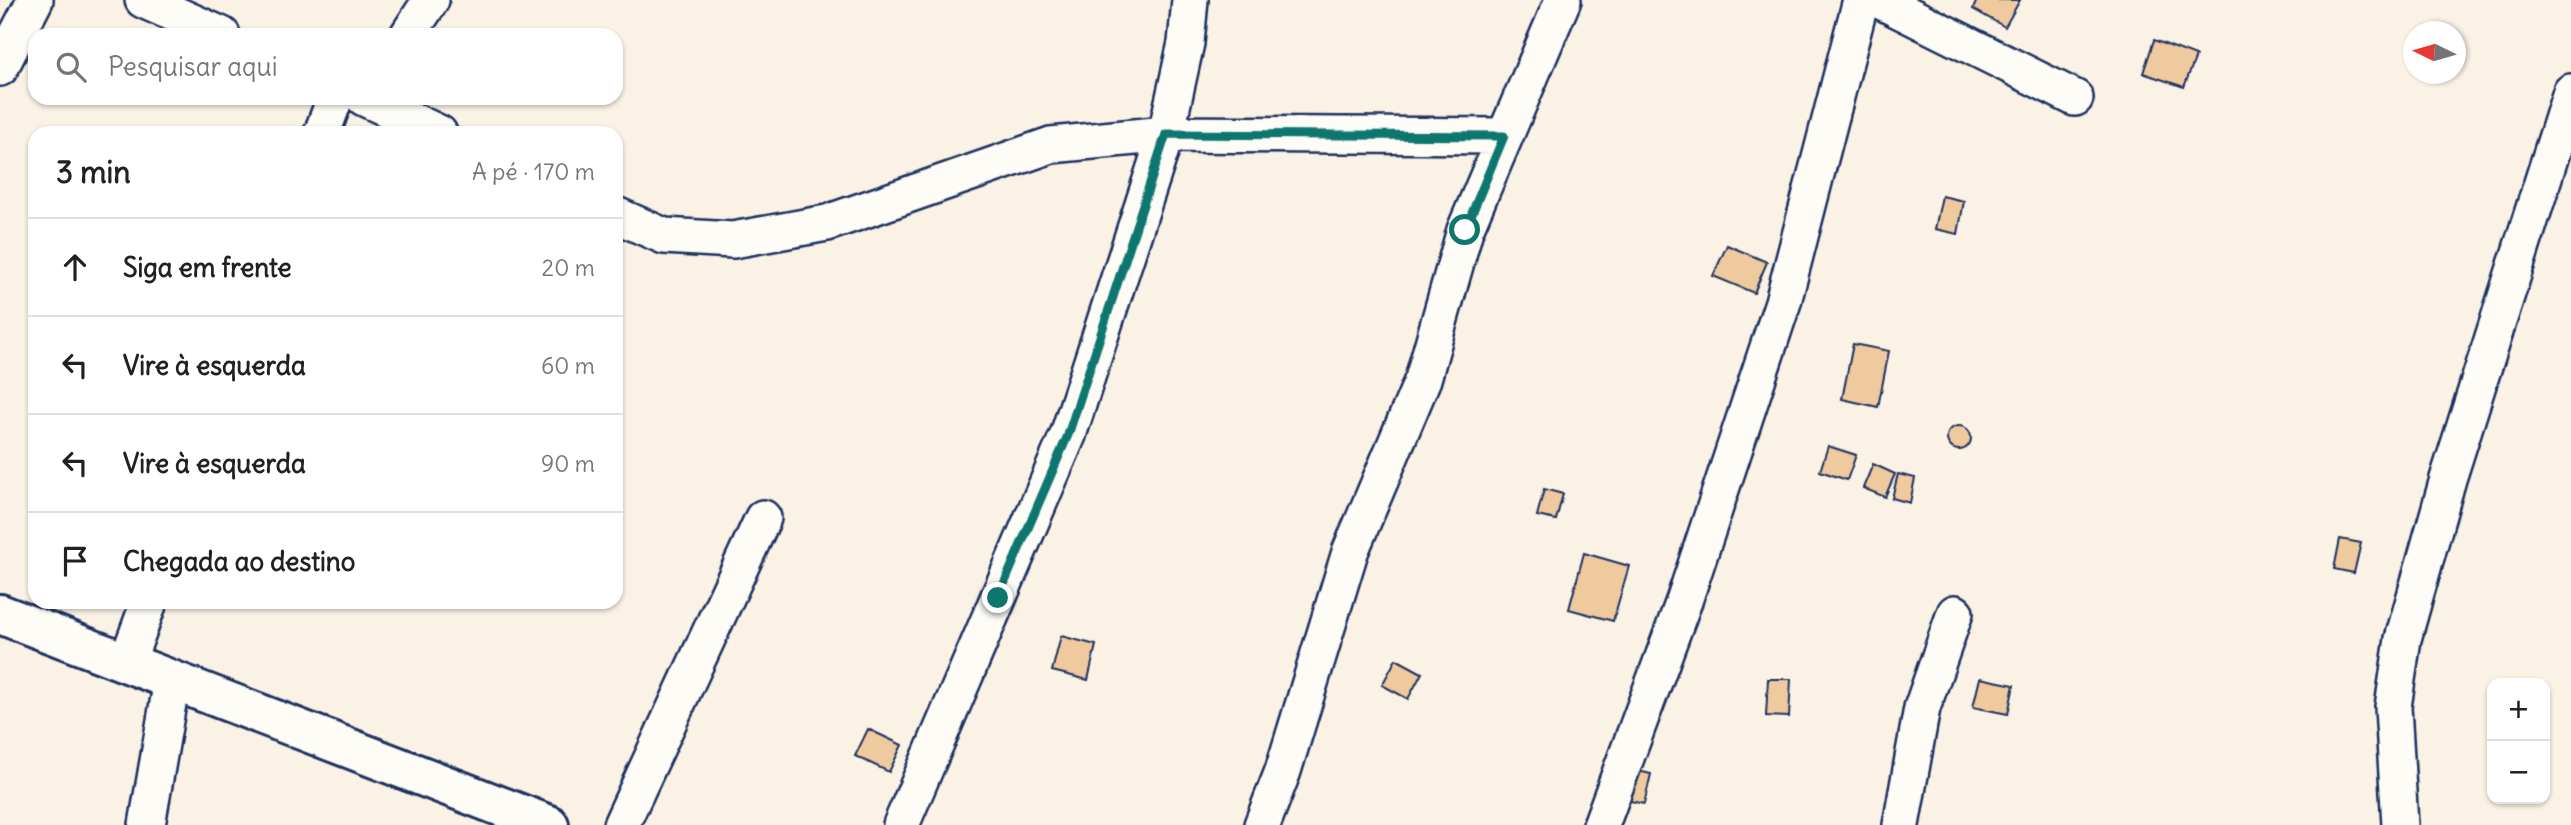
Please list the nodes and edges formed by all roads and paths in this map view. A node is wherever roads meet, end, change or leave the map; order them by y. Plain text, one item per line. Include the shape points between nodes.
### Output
1 (35, 0) edge
2 (142, 0) edge
3 (431, 0) edge
4 (1190, 0) edge
5 (1563, 0) edge
6 (1861, 0) edge
7 (1879, 0) edge
8 (206, 28) edge
9 (413, 28) edge
10 (0, 68) edge
11 (2571, 92) edge
12 (2075, 98) dead end
13 (333, 105) edge
14 (379, 105) edge
15 (325, 126) edge
16 (424, 126) edge
17 (1166, 134) junction
18 (1504, 136) junction
19 (623, 218) edge
20 (763, 518) dead end
21 (146, 609) edge
22 (1955, 613) dead end
23 (0, 614) edge
24 (127, 663) junction
25 (172, 680) junction
26 (147, 825) edge
27 (549, 825) edge
28 (621, 825) edge
29 (901, 825) edge
30 (1262, 825) edge
31 (1601, 825) edge
32 (1901, 825) edge
33 (2400, 825) edge

1 - 10 street
2 - 8 street
3 - 9 street
4 - 17 street via 1186,43
5 - 18 street
6 - 31 street via 1783,302 1684,601
7 - 12 street
11 - 33 street via 2448,479 2403,639 2393,706
13 - 15 street
14 - 16 street
17 - 18 street
17 - 19 street via 1051,145 827,223 733,240 664,236
17 - 29 street via 1068,435
18 - 30 street via 1465,230 1423,379 1350,552
20 - 28 street
21 - 24 street
22 - 32 street via 1922,708
23 - 24 street
24 - 25 street
25 - 26 street
25 - 27 street

